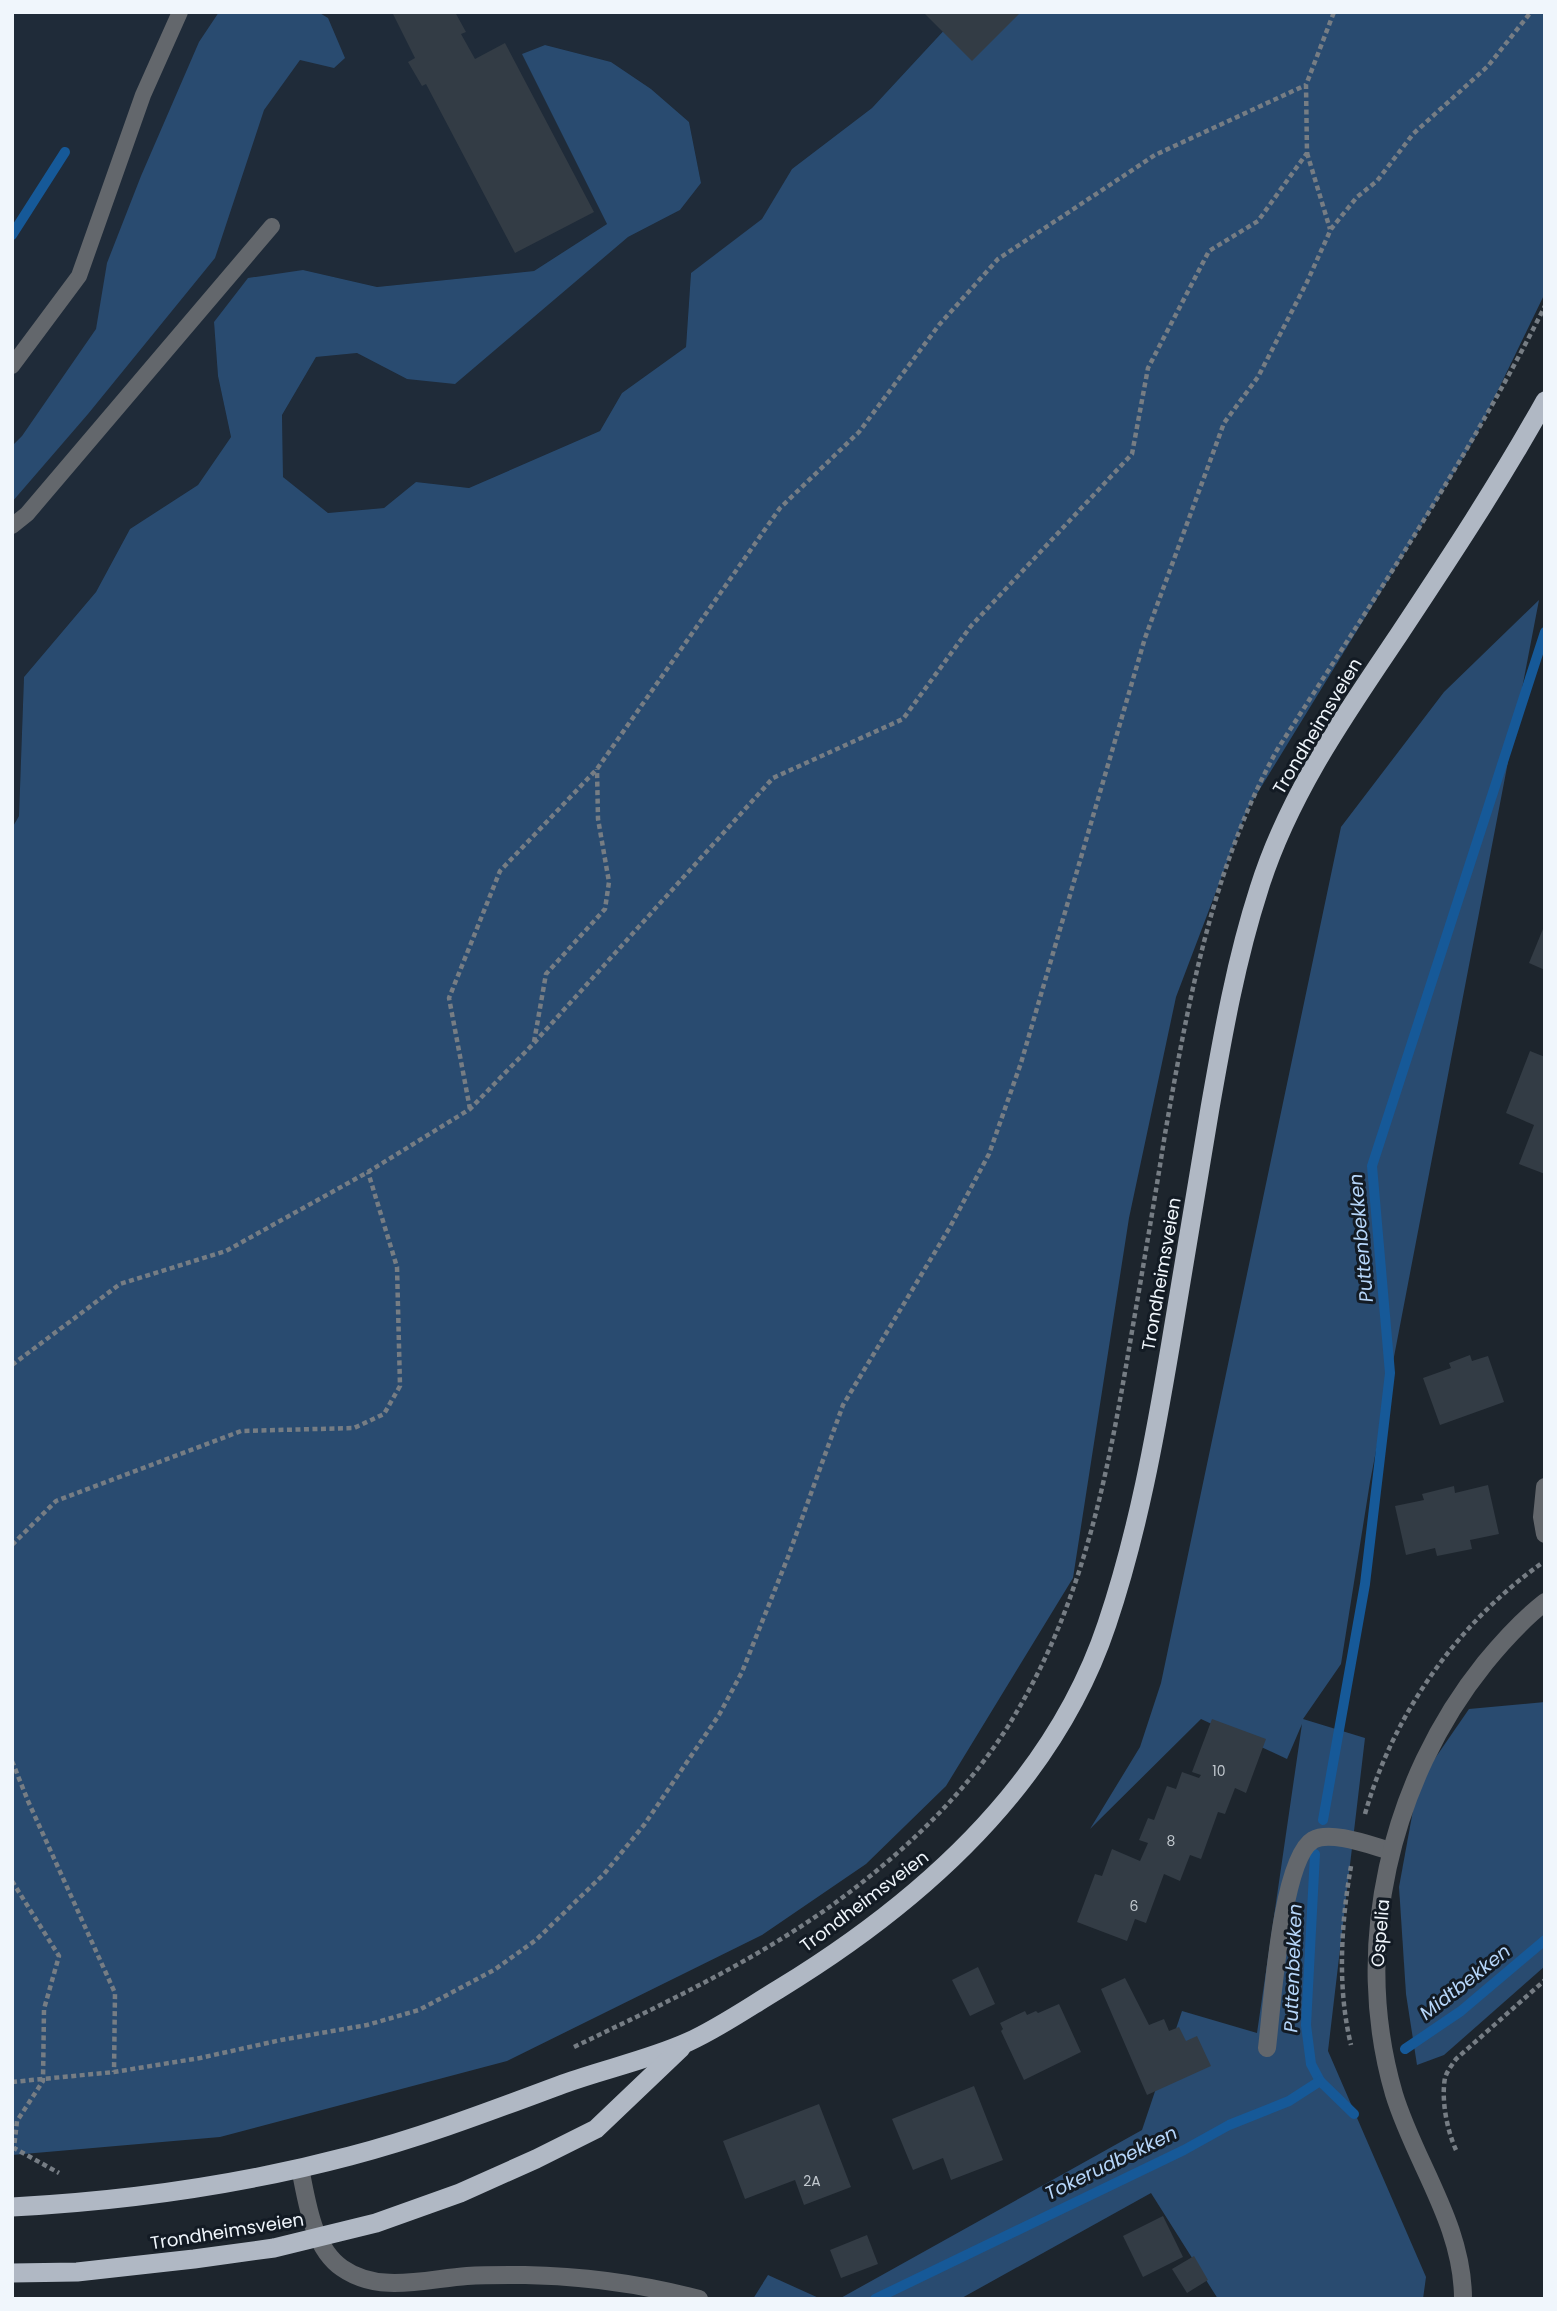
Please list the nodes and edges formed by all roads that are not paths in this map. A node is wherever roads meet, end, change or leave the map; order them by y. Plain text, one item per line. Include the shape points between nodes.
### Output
1 (180, 12) edge
2 (272, 226) dead end
3 (12, 366) edge
4 (1545, 401) edge
5 (12, 526) edge
6 (1545, 1487) edge
7 (1545, 1534) edge
8 (1545, 1602) edge
9 (1391, 1851) junction
10 (687, 2043) junction
11 (1267, 2048) dead end
12 (300, 2168) junction
13 (12, 2207) edge
14 (319, 2238) junction
15 (12, 2273) edge
16 (699, 2299) edge
17 (1464, 2299) edge

1 - 3 lane via 142,95 79,276
2 - 5 lane
4 - 10 highway, Trondheimsveien via 1316,764 1263,876 1223,1038 1135,1528 1105,1631 1065,1718 1001,1806 939,1872 812,1969
6 - 7 street
8 - 9 street, Ospelia via 1497,1648 1447,1716 1408,1794
9 - 11 street via 1325,1836 1299,1854 1285,1902
9 - 17 street, Ospelia via 1377,1974 1384,2053 1406,2127 1455,2241
10 - 12 highway, Trondheimsveien via 431,2132
10 - 14 highway, Trondheimsveien via 596,2129 460,2193
12 - 13 highway, Trondheimsveien via 198,2189
12 - 14 street
14 - 15 highway, Trondheimsveien via 139,2266
14 - 16 street via 350,2274 382,2283 524,2275 621,2282

